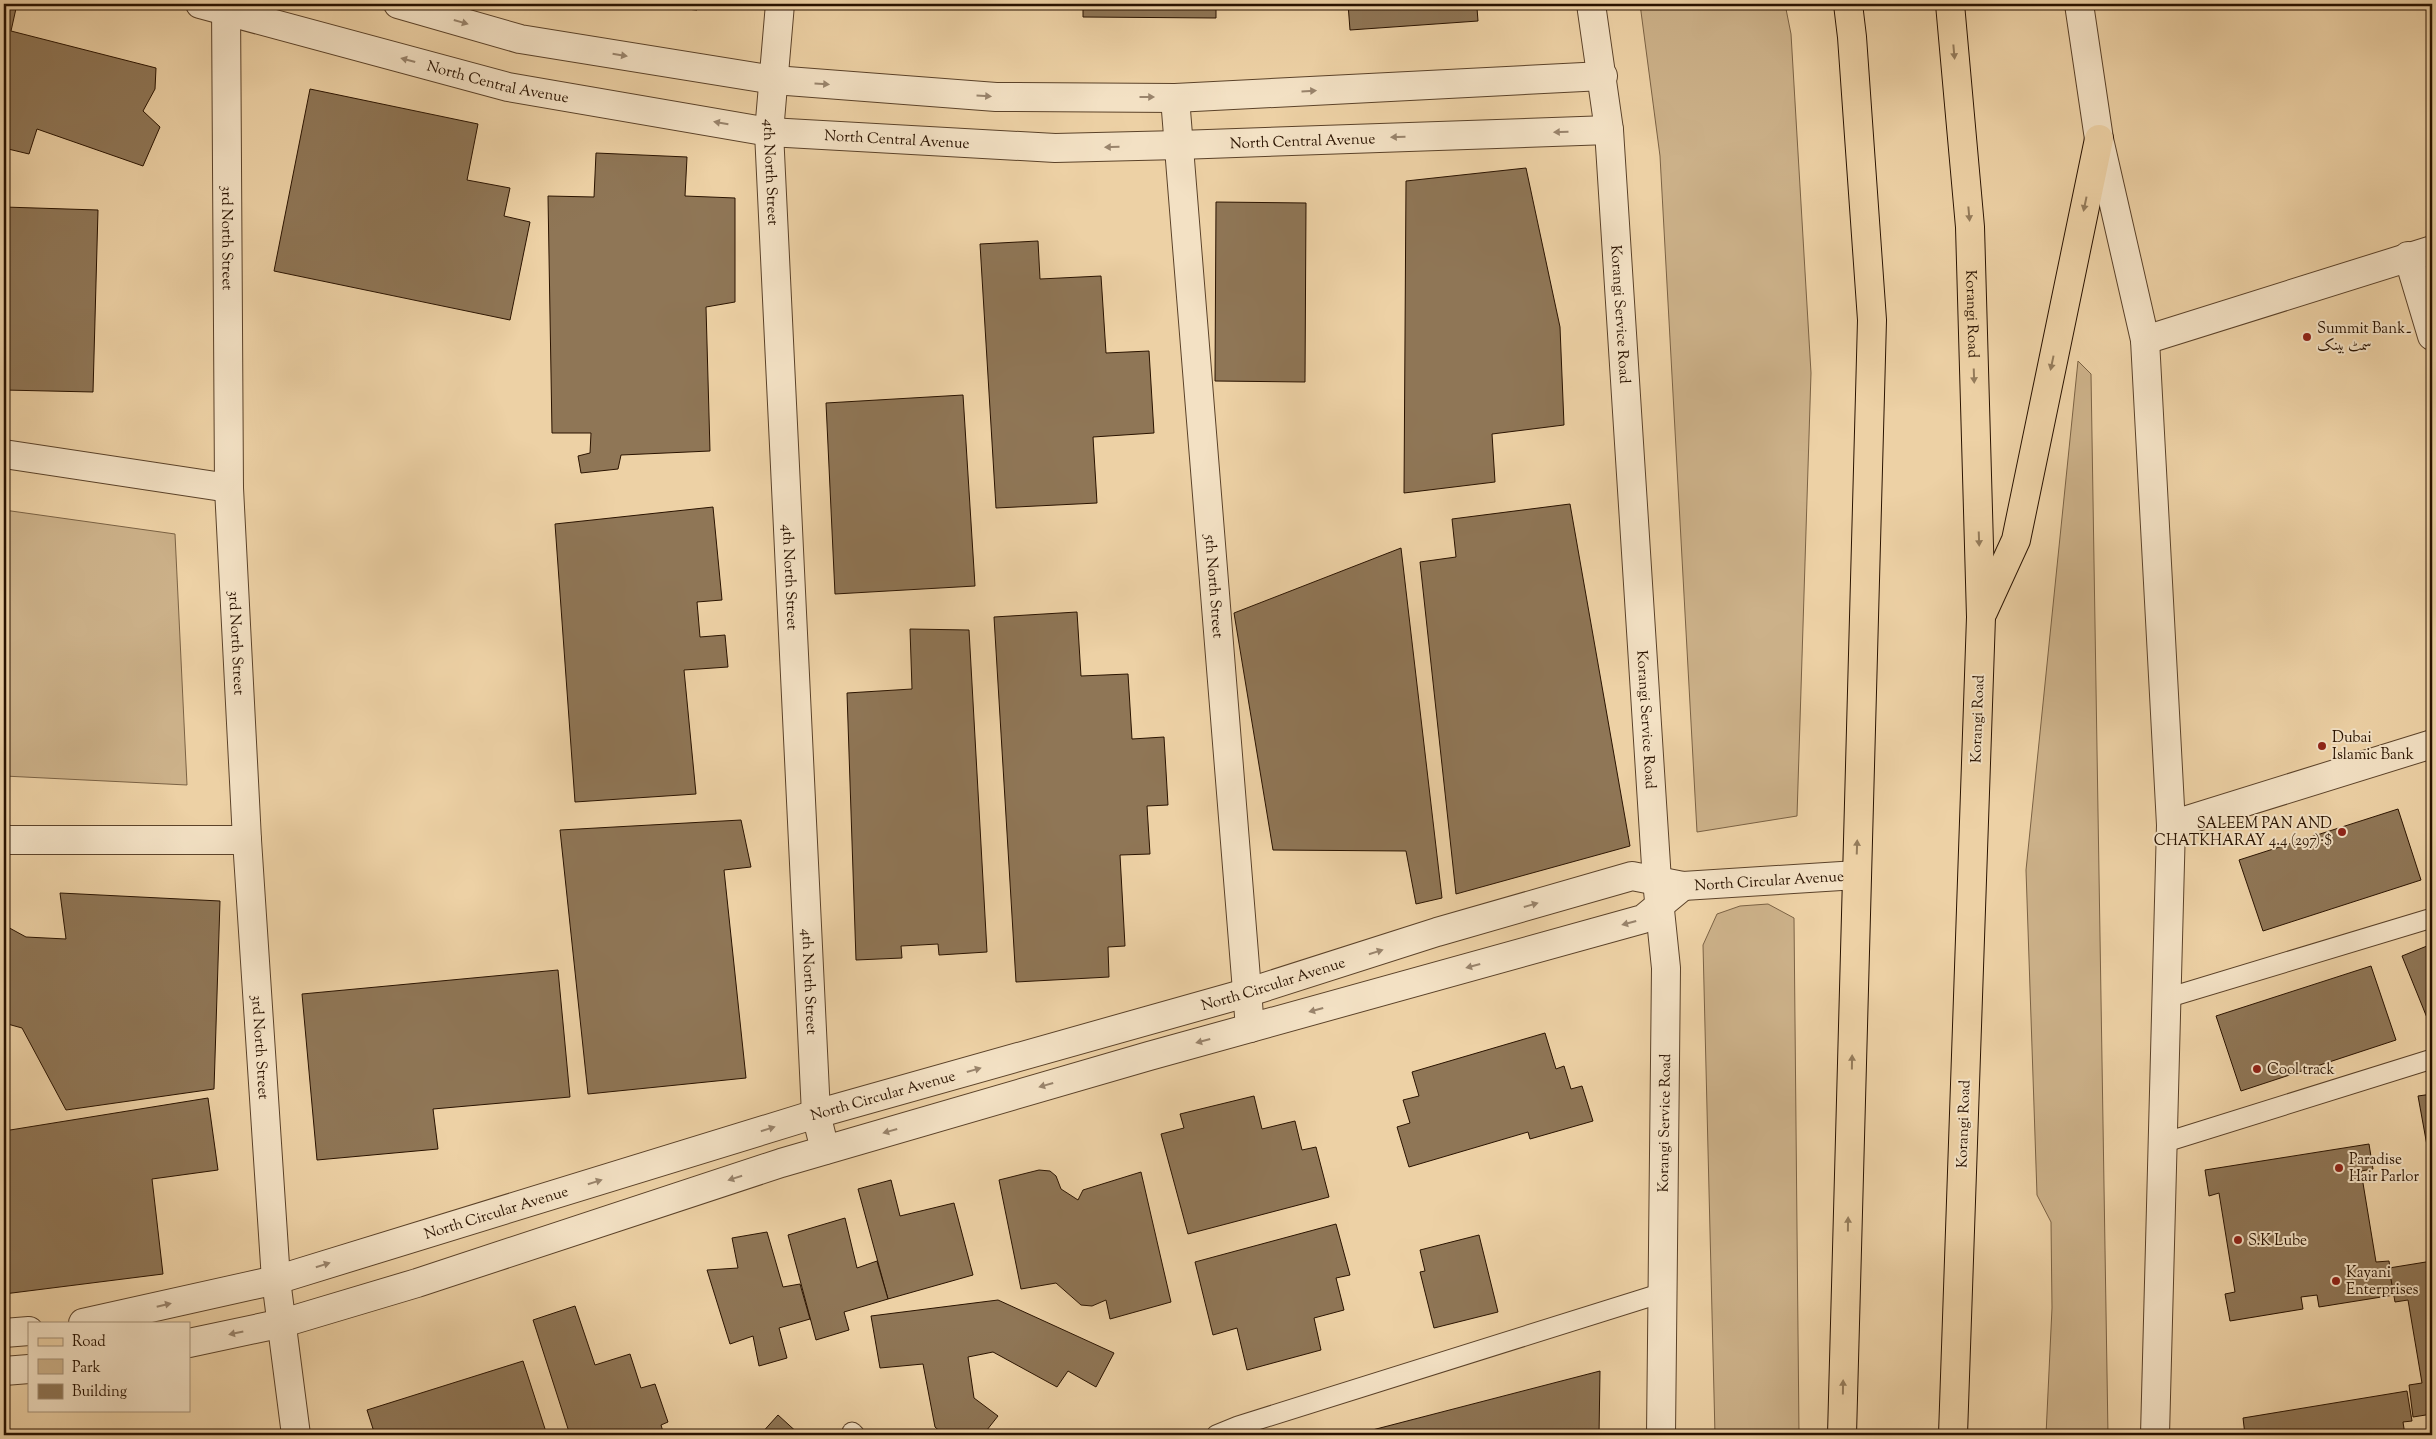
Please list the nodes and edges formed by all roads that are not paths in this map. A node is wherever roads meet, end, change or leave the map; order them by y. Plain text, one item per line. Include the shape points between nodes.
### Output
1 (398, 4) edge
2 (780, 4) edge
3 (1591, 4) edge
4 (1848, 4) edge
5 (1950, 4) edge
6 (2079, 4) edge
7 (216, 6) edge
8 (1603, 76) junction
9 (774, 80) junction
10 (1175, 98) junction
11 (1609, 130) junction
12 (769, 132) junction
13 (2099, 139) junction
14 (1179, 145) junction
15 (2420, 253) edge
16 (2432, 336) edge
17 (2145, 340) junction
18 (4, 454) edge
19 (229, 488) junction
20 (1981, 616) junction
21 (2432, 744) edge
22 (2171, 825) junction
23 (4, 840) edge
24 (247, 840) junction
25 (1857, 875) junction
26 (1666, 891) junction
27 (2432, 918) edge
28 (1246, 993) junction
29 (2167, 998) junction
30 (1250, 1028) junction
31 (2432, 1059) edge
32 (816, 1114) junction
33 (2163, 1143) junction
34 (825, 1150) junction
35 (276, 1280) junction
36 (1662, 1293) junction
37 (87, 1322) edge
38 (282, 1323) junction
39 (28, 1332) edge
40 (4, 1333) edge
41 (190, 1343) edge
42 (28, 1369) edge
43 (4, 1371) edge
44 (296, 1435) edge
45 (1216, 1435) edge
46 (1661, 1435) edge
47 (1842, 1435) edge
48 (1953, 1435) edge
49 (2155, 1435) edge

1 -> 9 street via 520,39
2 - 9 street, 4th North Street
3 - 8 street, Korangi Service Road
25 -> 4 main road via 1872,320
5 -> 20 main road, Korangi Road via 1970,227
6 - 13 street
12 -> 7 street, North Central Avenue via 508,87
7 - 19 street, 3rd North Street
10 -> 8 street
8 - 11 street, Korangi Service Road
9 -> 10 street via 996,97
9 - 12 street, 4th North Street
10 - 14 street, 5th North Street
11 -> 14 street, North Central Avenue
11 - 26 street, Korangi Service Road
14 -> 12 street, North Central Avenue via 1054,148
12 - 32 street, 4th North Street
13 - 17 street
13 -> 20 main road via 2016,540
14 - 28 street, 5th North Street
15 - 16 street
15 - 17 street
17 - 22 street
18 - 19 street
19 - 24 street, 3rd North Street
20 - 48 main road, Korangi Road
21 - 22 street
22 - 29 street
23 - 24 street
24 - 35 street, 3rd North Street
25 - 26 street, North Circular Avenue
47 -> 25 main road
28 -> 26 street, North Circular Avenue via 1437,932 1632,876
26 -> 30 street via 1643,919
26 - 36 street, Korangi Service Road
27 - 29 lane
28 - 30 street, 5th North Street
32 -> 28 street, North Circular Avenue
29 - 33 street
30 -> 34 street
31 - 33 lane
32 - 34 street, 4th North Street
35 -> 32 street, North Circular Avenue
33 - 49 street
34 -> 38 street via 417,1283
37 -> 35 street, North Circular Avenue
35 - 38 street, 3rd North Street
36 - 45 lane
36 - 46 street, Korangi Service Road
38 -> 41 street
38 - 44 street
39 - 40 street
42 - 43 street

